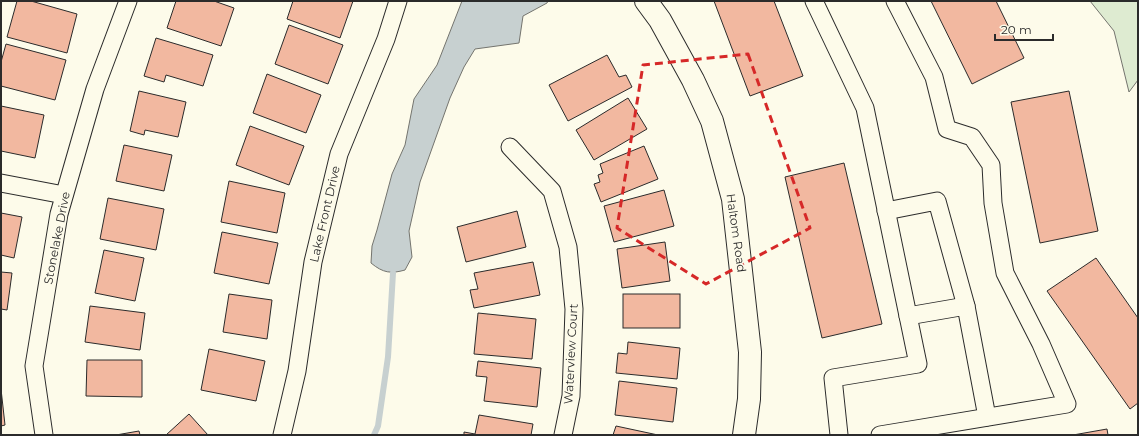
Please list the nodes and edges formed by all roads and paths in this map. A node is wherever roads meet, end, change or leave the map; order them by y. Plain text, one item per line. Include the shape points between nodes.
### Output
1 (128, 1) edge
2 (398, 1) edge
3 (646, 1) edge
4 (814, 1) edge
5 (895, 1) edge
6 (510, 147) dead end
7 (1, 183) edge
8 (64, 195) junction
9 (886, 211) junction
10 (966, 306) junction
11 (908, 316) junction
12 (987, 417) junction
13 (44, 435) edge
14 (282, 435) edge
15 (563, 435) edge
16 (744, 435) edge
17 (839, 435) edge
18 (880, 435) edge

1 - 8 street, Stonelake Drive via 95,89
2 - 14 street, Lake Front Drive via 386,39 339,154 313,262 297,371
3 - 16 main road, Haltom Road via 660,20 712,120 733,199 750,352 749,398
4 - 9 street via 865,108
5 - 12 street via 934,77 947,129 972,137 991,165 993,203 1005,273 1042,344 1067,404
6 - 15 street, Waterview Court via 552,191 568,247 574,309 571,396
7 - 8 street
8 - 13 street, Stonelake Drive via 34,366
9 - 10 street via 937,201
9 - 11 street
10 - 11 street
10 - 12 street
11 - 17 street via 918,364 832,378
12 - 18 street

